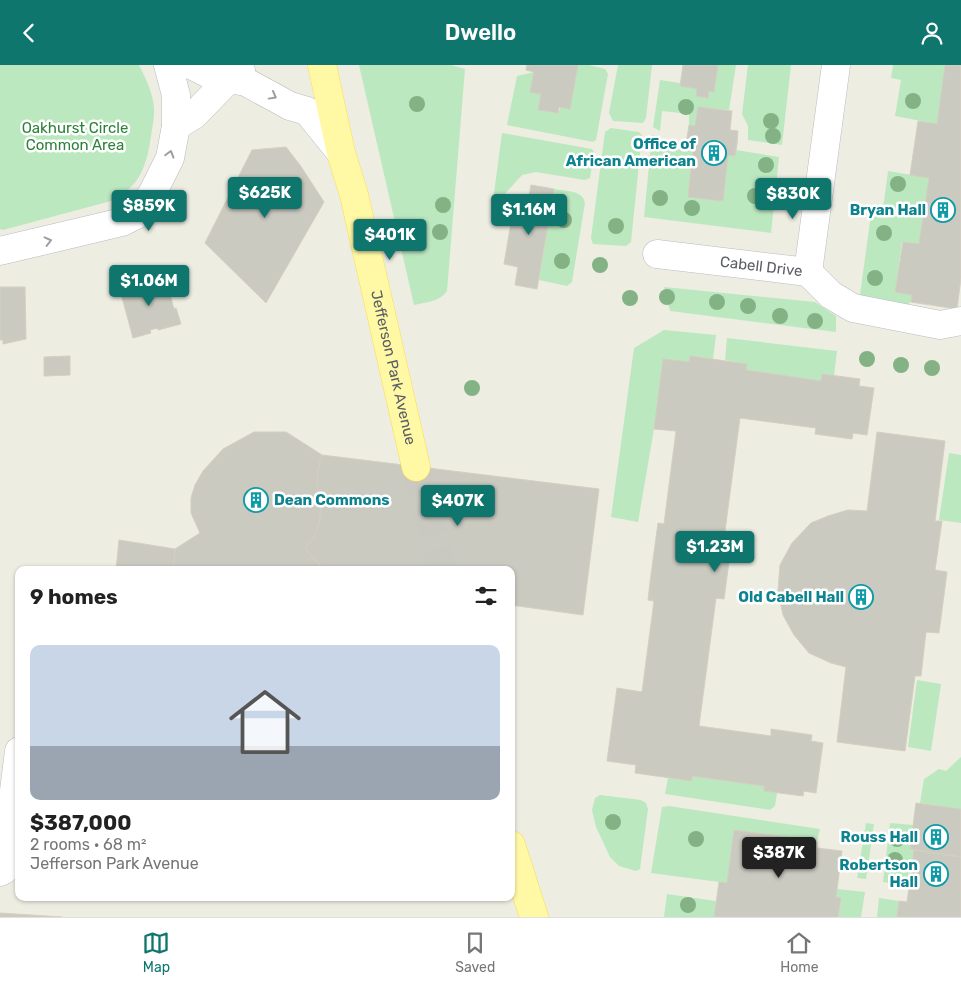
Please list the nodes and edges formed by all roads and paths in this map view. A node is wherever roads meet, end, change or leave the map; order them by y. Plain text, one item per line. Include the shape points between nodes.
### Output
1 (168, 65) edge
2 (191, 65) edge
3 (322, 65) edge
4 (836, 65) edge
5 (238, 72) edge
6 (176, 126) junction
7 (341, 153) junction
8 (0, 251) edge
9 (657, 254) dead end
10 (808, 272) junction
11 (961, 321) edge
12 (416, 467) tunnel mouth
13 (15, 783) edge
14 (515, 858) edge
15 (0, 873) edge
16 (534, 917) edge

1 - 6 street via 176,95
2 - 5 street via 215,77
3 - 7 main road, Jefferson Park Avenue
4 - 10 street, Cabell Drive
5 - 6 street via 194,115
5 -> 7 street via 246,82 290,106 307,111
8 -> 6 street via 122,222 136,215 152,194 170,158
7 - 12 main road, Jefferson Park Avenue via 354,195
9 - 10 street, Cabell Drive
10 - 11 street via 831,295 853,307 940,325
13 - 15 street via 4,870
14 - 16 main road

